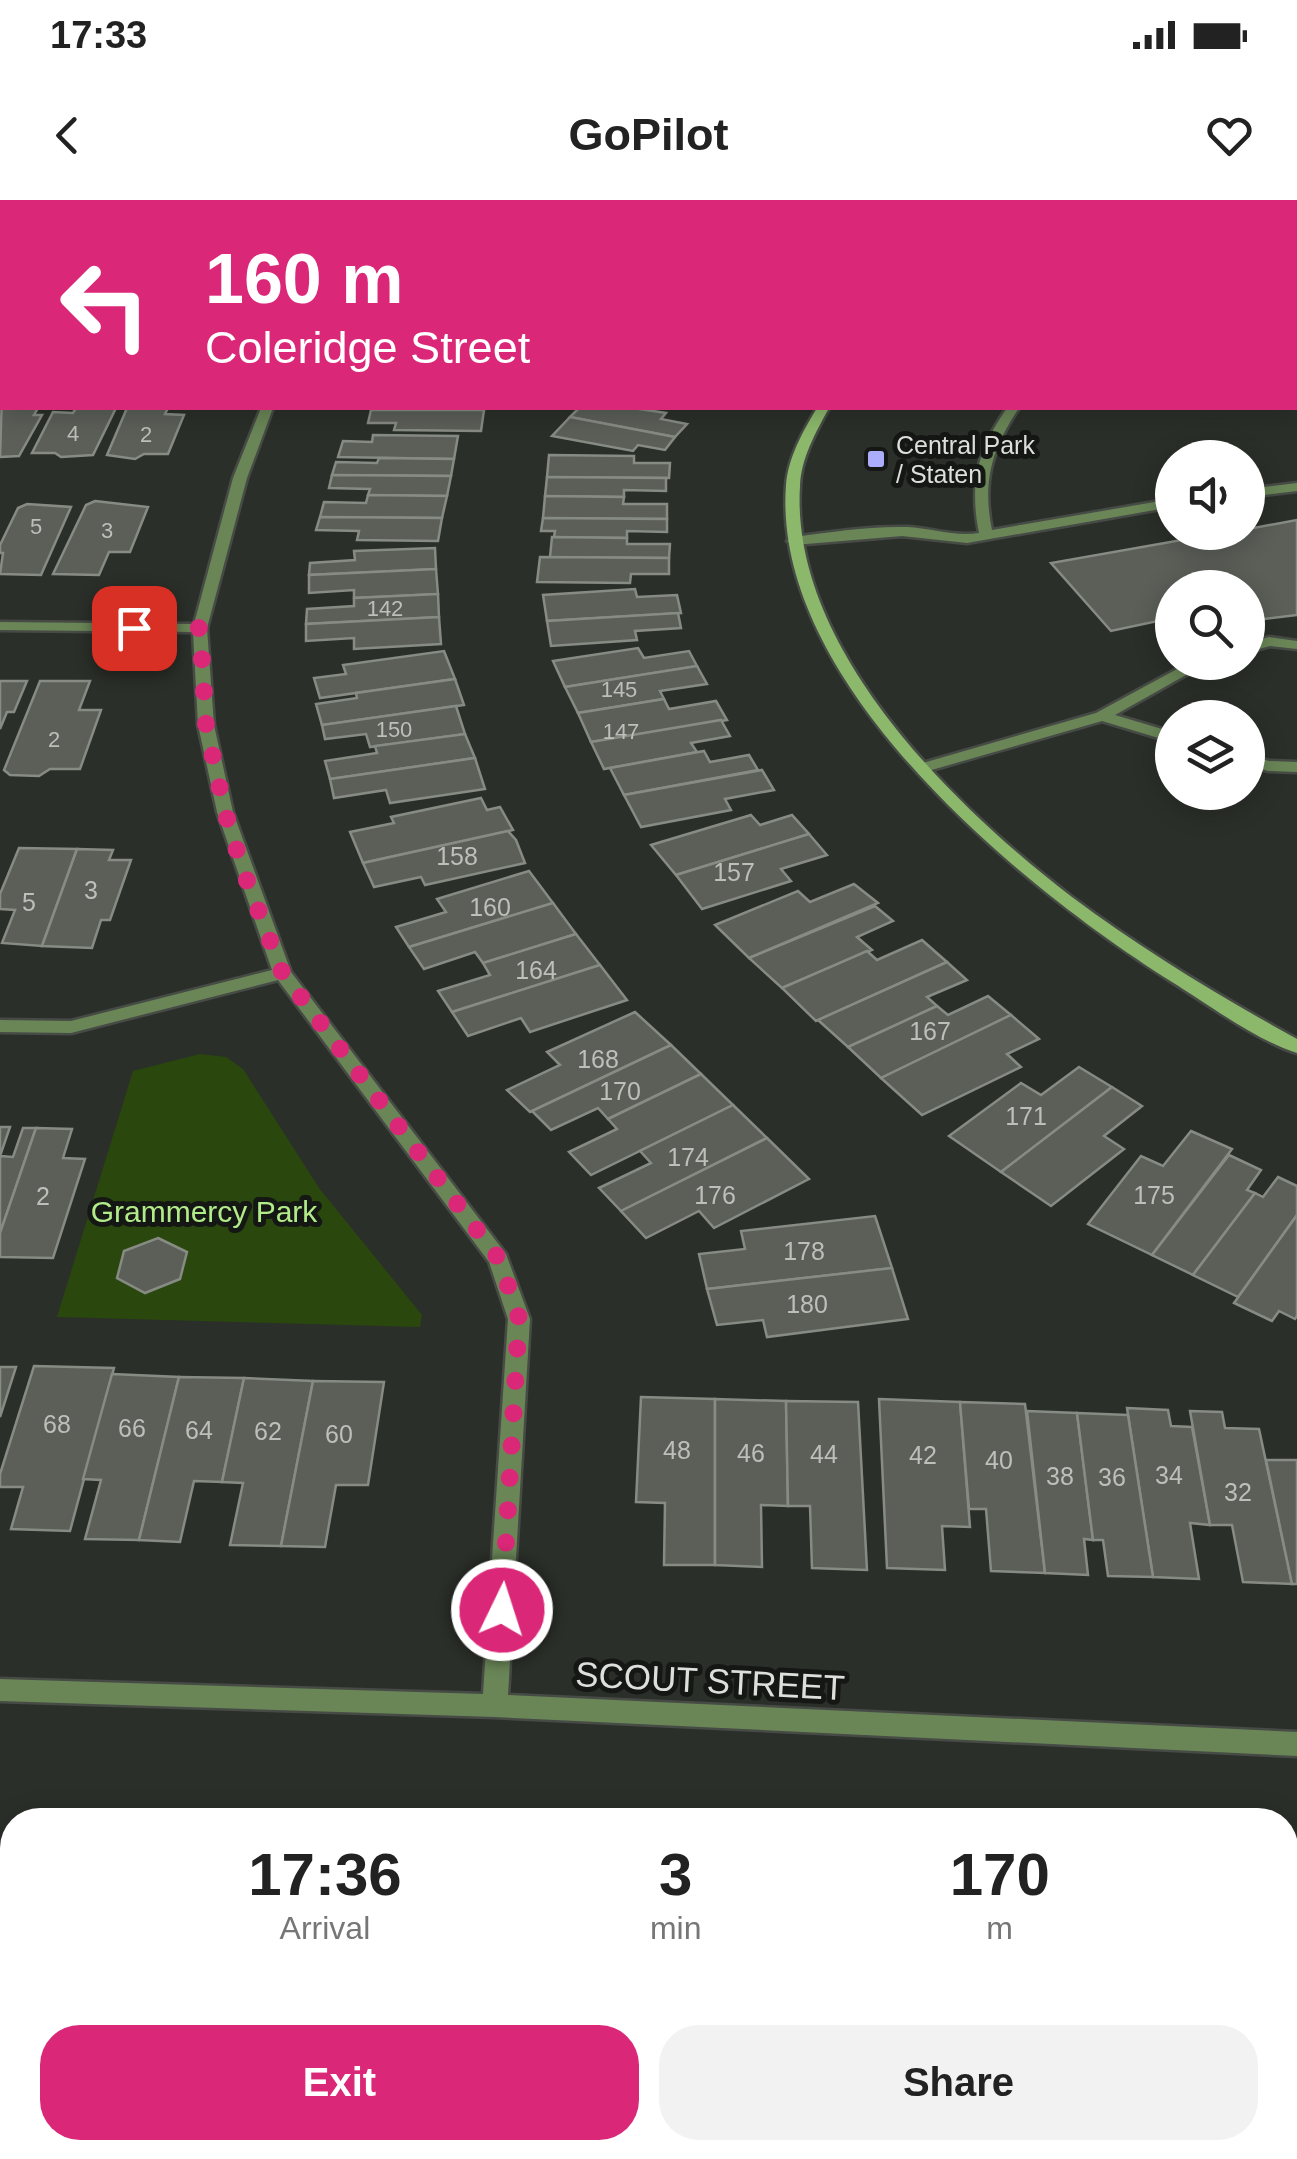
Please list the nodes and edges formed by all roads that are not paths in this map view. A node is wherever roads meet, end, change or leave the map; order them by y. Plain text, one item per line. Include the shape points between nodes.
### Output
1 (266, 410) edge
2 (822, 410) edge
3 (1011, 410) edge
4 (1297, 488) edge
5 (1265, 491) edge
6 (1155, 507) edge
7 (986, 535) junction
8 (794, 541) junction
9 (0, 626) edge
10 (200, 628) junction
11 (1265, 642) edge
12 (1297, 645) edge
13 (1169, 680) edge
14 (1102, 716) junction
15 (1155, 732) edge
16 (1265, 765) edge
17 (1297, 767) edge
18 (922, 768) junction
19 (282, 972) junction
20 (0, 1026) edge
21 (1297, 1046) edge
22 (0, 1690) edge
23 (495, 1706) junction
24 (1297, 1744) edge

1 - 10 street via 240,478
2 - 8 street via 796,472
3 - 7 street via 987,442 978,501
4 - 5 street
6 - 7 street
7 - 8 street via 861,532
8 - 18 street via 811,598 848,670
9 - 10 street
10 - 19 street via 206,725 225,812
11 - 12 street
13 - 14 street
14 - 15 street
14 - 18 street
16 - 17 street
18 - 21 street via 994,840 1086,915
19 - 20 street via 71,1027
19 - 23 street via 499,1259 519,1318
22 - 23 street, SCOUT STREET
23 - 24 street, SCOUT STREET

